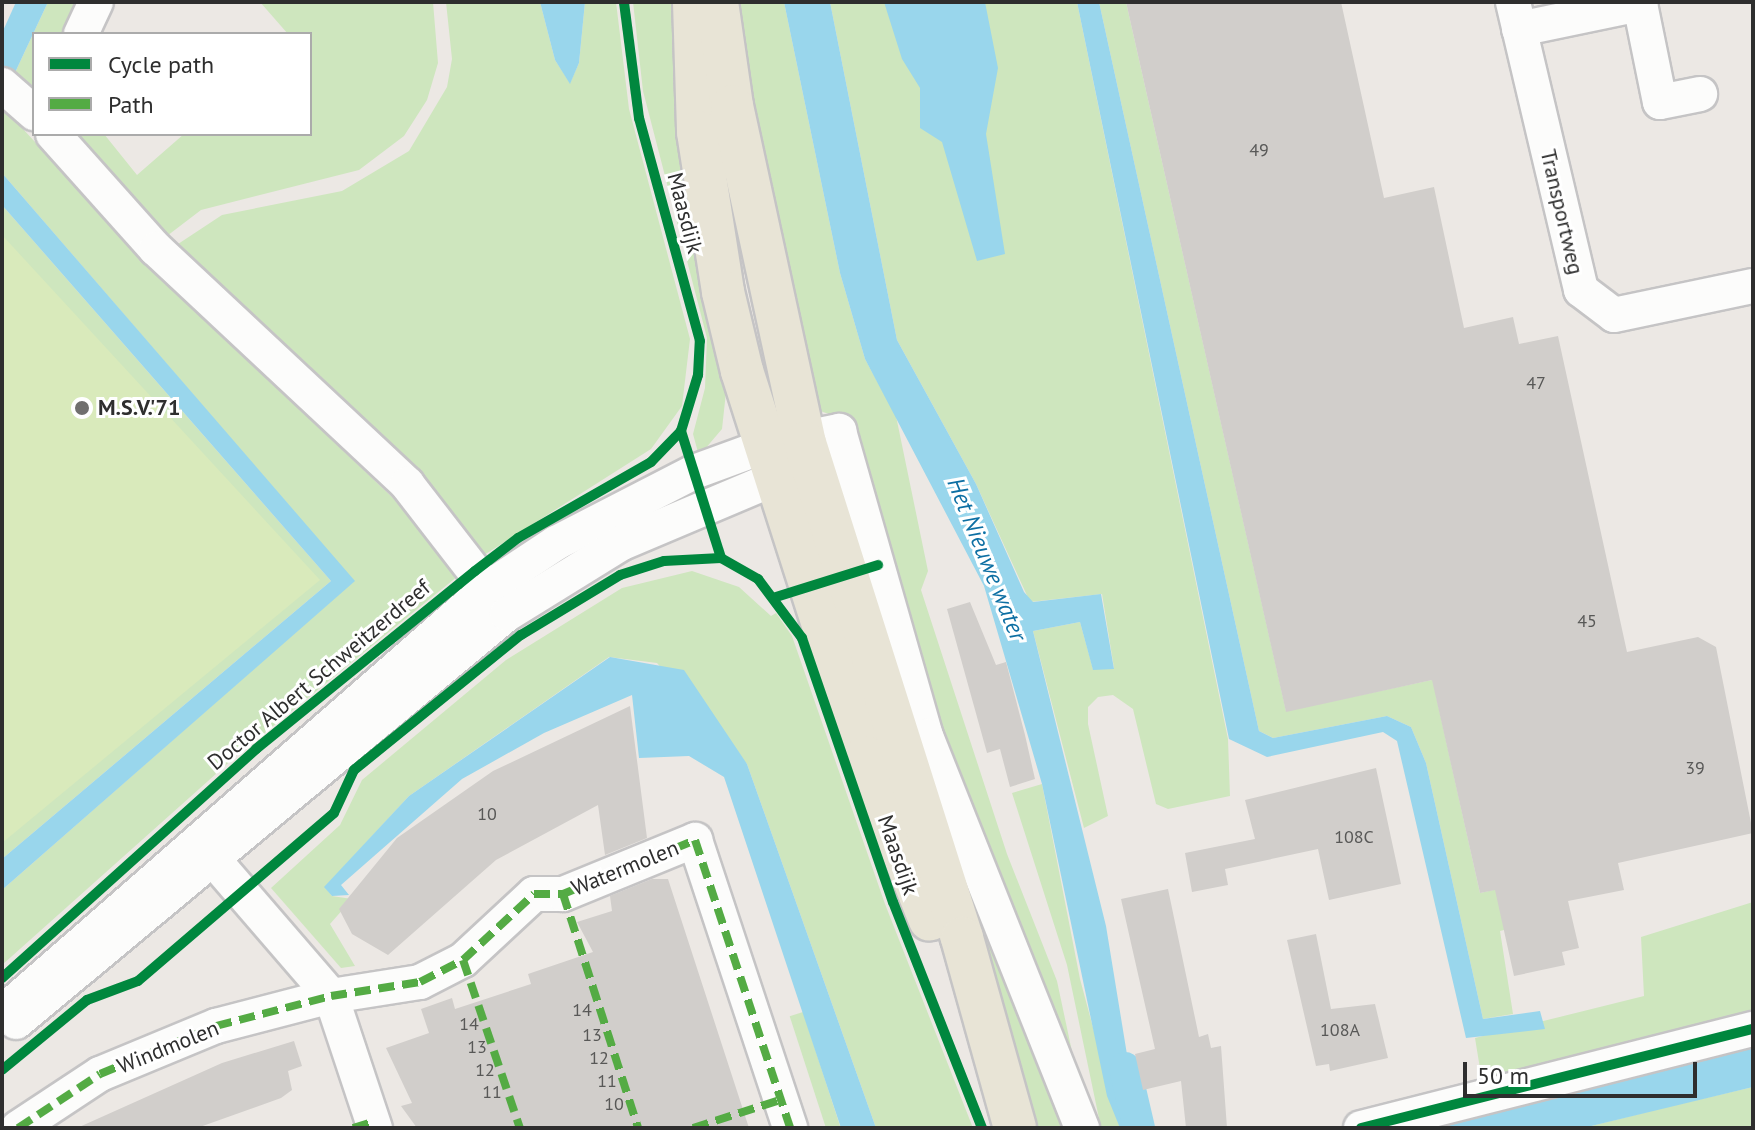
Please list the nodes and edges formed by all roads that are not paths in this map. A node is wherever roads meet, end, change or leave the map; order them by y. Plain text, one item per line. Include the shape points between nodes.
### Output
1 (96, 2) edge
2 (694, 2) edge
3 (717, 2) edge
4 (1516, 15) edge
5 (82, 32) edge
6 (2, 85) edge
7 (1700, 94) dead end
8 (32, 111) edge
9 (55, 136) edge
10 (1753, 286) edge
11 (782, 456) junction
12 (498, 601) junction
13 (205, 850) junction
14 (331, 996) junction
15 (2, 1013) edge
16 (1753, 1029) edge
17 (2, 1030) edge
18 (18, 1128) edge
19 (375, 1128) edge
20 (790, 1128) edge
21 (1015, 1128) edge
22 (1082, 1128) edge
23 (1361, 1128) edge

1 - 5 street
2 - 11 main road, Maasdijk via 698,132 723,292
3 - 11 main road, Maasdijk
4 - 7 street via 1640,4 1660,102
4 - 10 street, Transportweg via 1581,290 1614,315
6 - 8 street
9 - 12 street via 156,249 407,484
11 - 12 street via 628,504
11 - 21 main road, Maasdijk via 980,1008
11 - 22 street via 839,431 926,736
12 - 13 street
13 - 14 street
13 - 15 street
13 - 17 street via 28,1016
14 - 18 street, Windmolen via 216,1026 100,1074
14 - 19 street
14 - 20 street, Watermolen via 420,982 463,960 534,894 563,894 695,840
16 - 23 street

